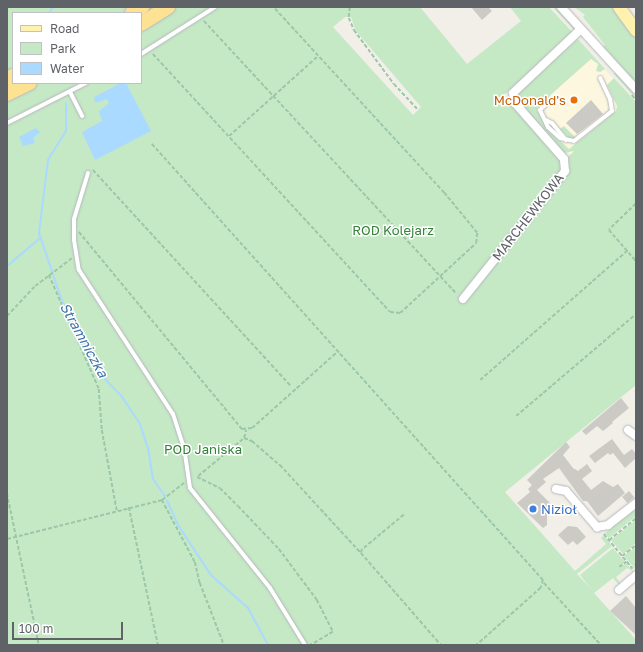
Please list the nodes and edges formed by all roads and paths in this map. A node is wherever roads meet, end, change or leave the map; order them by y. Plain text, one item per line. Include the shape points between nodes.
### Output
1 (168, 7) edge
2 (215, 7) edge
3 (273, 7) edge
4 (350, 7) edge
5 (561, 7) edge
6 (618, 7) edge
7 (201, 16) junction
8 (142, 23) edge
9 (581, 29) junction
10 (636, 30) edge
11 (150, 49) junction
12 (142, 53) edge
13 (318, 56) junction
14 (600, 78) dead end
15 (28, 84) edge
16 (84, 84) edge
17 (636, 89) edge
18 (70, 92) junction
19 (7, 94) edge
20 (274, 96) junction
21 (550, 100) dead end
22 (418, 110) dead end
23 (82, 116) dead end
24 (7, 123) edge
25 (228, 136) junction
26 (152, 144) dead end
27 (88, 173) joint
28 (636, 204) edge
29 (74, 229) junction
30 (627, 252) junction
31 (75, 256) junction
32 (636, 261) edge
33 (49, 275) junction
34 (439, 277) junction
35 (463, 299) joint
36 (636, 314) edge
37 (7, 316) edge
38 (337, 352) junction
39 (480, 380) dead end
40 (290, 385) dead end
41 (516, 416) dead end
42 (246, 430) junction
43 (628, 430) dead end
44 (636, 436) edge
45 (244, 438) junction
46 (197, 477) junction
47 (188, 480) junction
48 (556, 488) dead end
49 (7, 493) edge
50 (162, 500) junction
51 (636, 503) edge
52 (129, 507) junction
53 (118, 511) junction
54 (404, 515) dead end
55 (636, 518) edge
56 (603, 527) junction
57 (16, 537) junction
58 (7, 539) edge
59 (609, 540) junction
60 (636, 545) edge
61 (362, 554) junction
62 (622, 556) junction
63 (627, 562) junction
64 (619, 567) dead end
65 (636, 573) edge
66 (544, 583) junction
67 (619, 590) dead end
68 (39, 645) edge
69 (158, 645) edge
70 (224, 645) edge
71 (305, 645) edge
72 (311, 645) edge
73 (442, 645) edge
74 (477, 645) edge
75 (601, 645) edge

1 - 8 highway
2 - 7 lane
3 - 13 path
4 - 22 path via 349,18 354,30 394,84
5 - 9 street
6 - 10 main road
7 - 11 lane
7 - 20 path
9 - 17 street
9 - 35 street, MARCHEWKOWA via 513,93 515,103 564,159 565,171
11 - 12 lane
11 - 25 path
13 - 20 path
13 - 34 path via 444,193 477,233 476,243
14 - 21 lane via 612,111 576,140 566,140 557,136 540,110
15 - 19 highway
16 - 18 lane
18 - 23 lane
18 - 24 lane
20 - 25 path
20 - 34 path
25 - 34 path via 390,312 400,313
26 - 38 path
27 - 29 lane via 76,212
27 - 40 path via 94,170 99,175
28 - 30 path via 609,230
29 - 31 lane
29 - 42 path via 83,235 216,399 242,429
30 - 32 path
30 - 39 path
31 - 33 path
31 - 47 lane via 79,270 173,414 184,447
33 - 37 path
33 - 53 path via 100,389 102,430
34 - 35 path
36 - 41 path
38 - 42 path via 295,392
38 - 66 path via 435,458
42 - 45 path
43 - 44 street
45 - 46 path
45 - 61 path via 252,441 280,465
46 - 47 path
46 - 72 path via 220,488 238,506 279,549 317,600 333,632
47 - 50 path
47 - 71 lane via 197,498 284,607
48 - 56 street via 566,491 598,527
49 - 57 path
50 - 52 path
50 - 70 path via 195,562 200,583
51 - 56 street
52 - 53 path
52 - 69 path
53 - 57 path
54 - 61 path via 362,550
55 - 59 path
56 - 59 path
57 - 58 path
57 - 68 path
59 - 62 path
60 - 62 path
61 - 73 path
62 - 63 path
63 - 64 path
63 - 65 path
65 - 67 street
66 - 74 path
66 - 75 path

